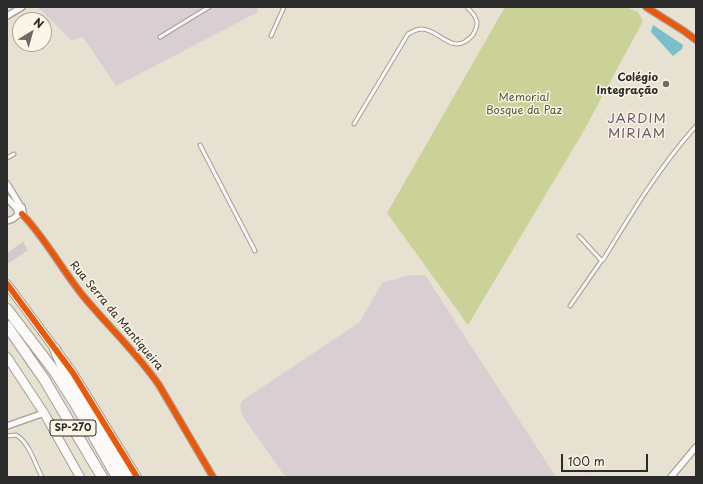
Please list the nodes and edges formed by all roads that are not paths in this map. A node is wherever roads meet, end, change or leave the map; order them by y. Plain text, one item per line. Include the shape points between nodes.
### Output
1 (22, 7) edge
2 (210, 7) edge
3 (284, 7) edge
4 (467, 7) edge
5 (657, 7) edge
6 (647, 8) edge
7 (7, 16) edge
8 (271, 36) dead end
9 (160, 37) dead end
10 (696, 40) edge
11 (354, 124) dead end
12 (696, 126) edge
13 (200, 145) dead end
14 (14, 154) dead end
15 (7, 158) edge
16 (7, 184) edge
17 (7, 198) edge
18 (19, 211) junction
19 (8, 221) edge
20 (579, 236) dead end
21 (255, 251) dead end
22 (602, 260) junction
23 (7, 284) edge
24 (570, 306) dead end
25 (7, 309) edge
26 (7, 326) edge
27 (55, 349) junction
28 (7, 356) edge
29 (9, 365) edge
30 (44, 413) junction
31 (7, 426) edge
32 (7, 436) edge
33 (696, 447) edge
34 (42, 477) edge
35 (80, 477) edge
36 (102, 477) edge
37 (117, 477) edge
38 (127, 477) edge
39 (137, 477) edge
40 (213, 477) edge
41 (671, 477) edge

1 - 7 street
2 - 9 lane
3 - 8 lane
4 - 11 lane via 477,21 474,34 463,43 457,44 428,30 415,30 408,34
5 - 6 street
6 - 10 street
12 - 22 lane via 656,176
13 - 21 lane
14 - 15 lane
16 - 18 street, Rua Serra da Mantiqueira
17 - 18 street, Rua Serra da Mantiqueira
18 - 19 street
18 - 40 street, Rua Serra da Mantiqueira via 36,228 81,293 150,371
20 - 22 lane
22 - 24 lane
23 - 27 main road
25 - 37 highway, SP-270 via 55,372
26 - 36 highway, SP-270 via 44,379
27 - 38 highway via 65,372
27 - 39 main road via 86,392
28 - 29 main road
29 - 30 main road
30 - 31 street
30 - 35 main road
32 - 34 lane via 16,435 21,438
33 - 41 street

